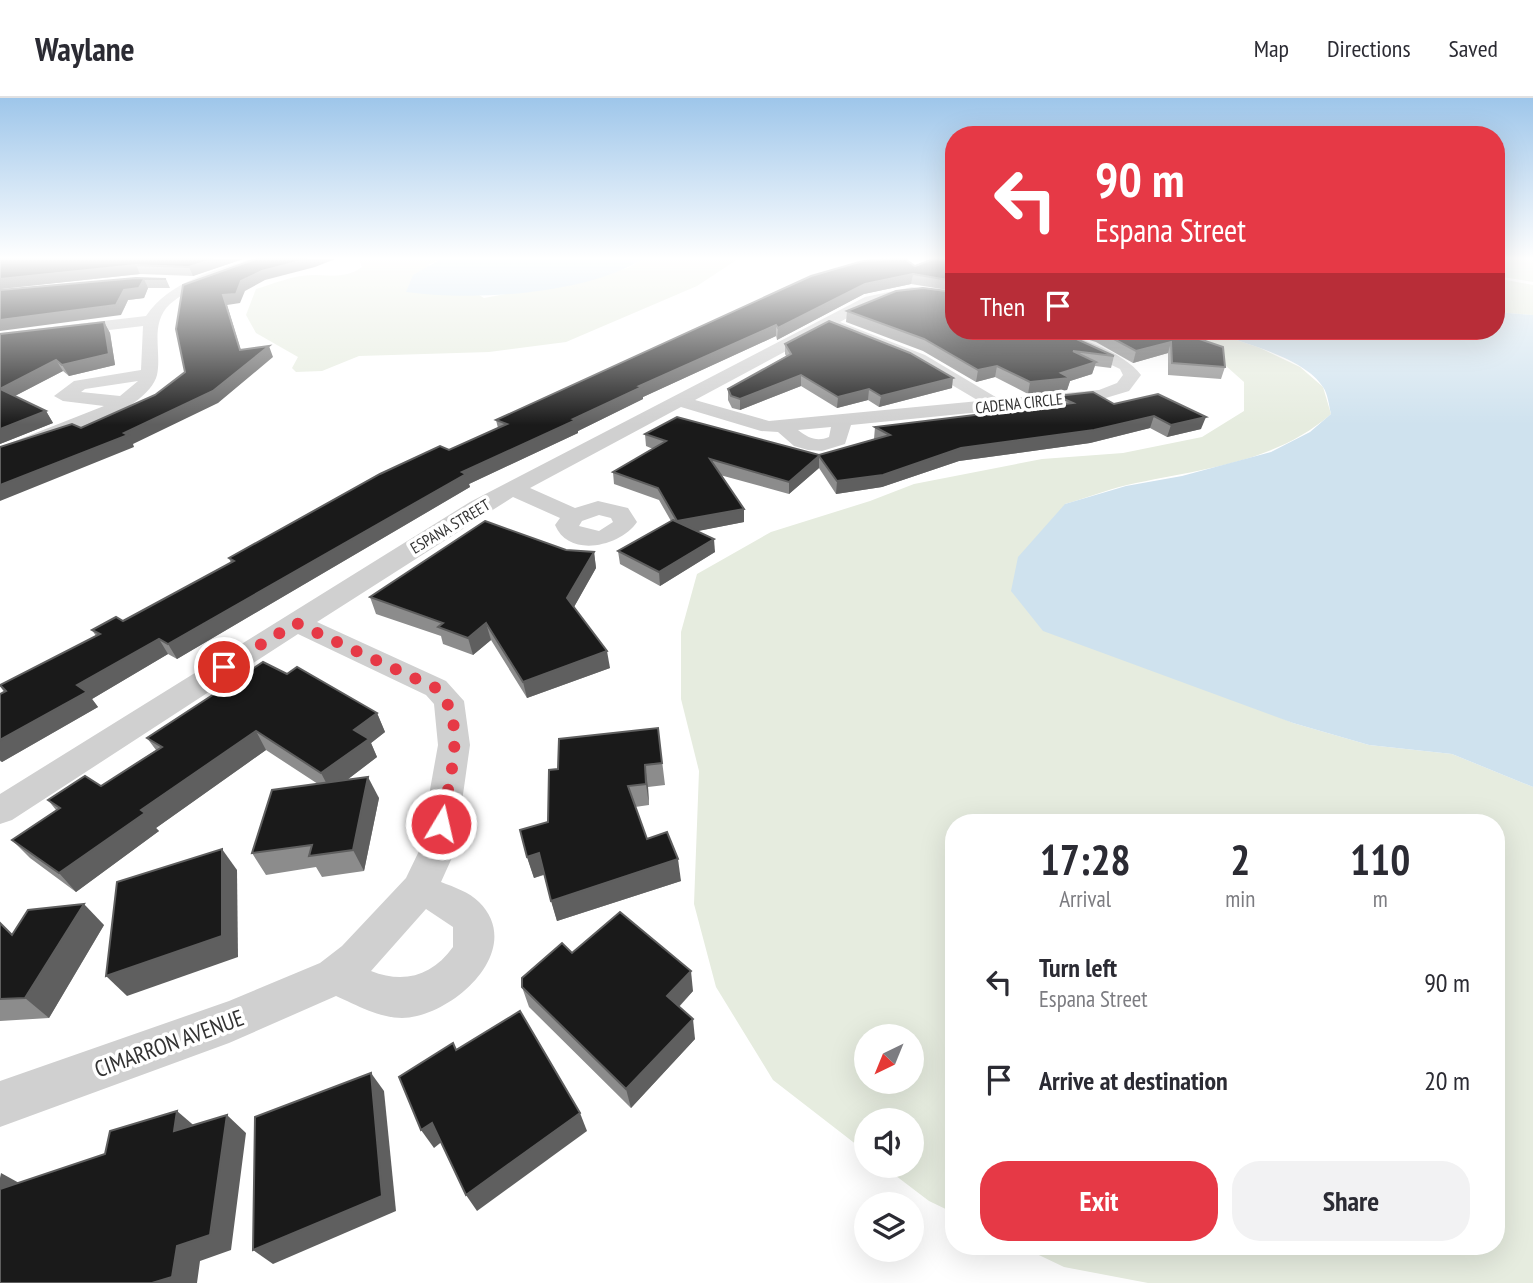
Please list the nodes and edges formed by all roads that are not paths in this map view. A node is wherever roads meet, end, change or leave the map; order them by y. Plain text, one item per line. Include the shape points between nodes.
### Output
1 (155, 314) edge
2 (844, 314) edge
3 (151, 320) junction
4 (827, 323) junction
5 (0, 338) edge
6 (1068, 340) edge
7 (149, 374) junction
8 (679, 401) junction
9 (122, 402) junction
10 (997, 406) junction
11 (0, 454) edge
12 (513, 489) junction
13 (574, 516) dead end
14 (296, 623) junction
15 (0, 811) edge
16 (419, 888) junction
17 (335, 976) junction
18 (0, 1104) edge

1 - 3 street
2 - 4 street, ESPANA STREET
3 - 5 street
3 - 7 street
4 - 8 street, ESPANA STREET
4 - 10 street via 916,358
6 - 10 street, CADENA CIRCLE via 1126,366 1132,375 1129,383 1099,395
7 - 9 street
7 - 9 street via 80,385 63,396
8 - 10 street, CADENA CIRCLE via 752,424 783,426 800,443 821,446 838,440 842,422
8 - 12 street, ESPANA STREET
9 - 11 street
12 - 13 street
12 - 14 street, ESPANA STREET
14 - 15 street, ESPANA STREET
14 - 16 street, CIMARRON AVENUE via 436,688 449,701 454,745 437,851
16 - 17 street, CIMARRON AVENUE via 356,960
16 - 17 street via 470,920 474,939 468,960 452,979 428,993 402,999
17 - 18 street, CIMARRON AVENUE via 229,1022

